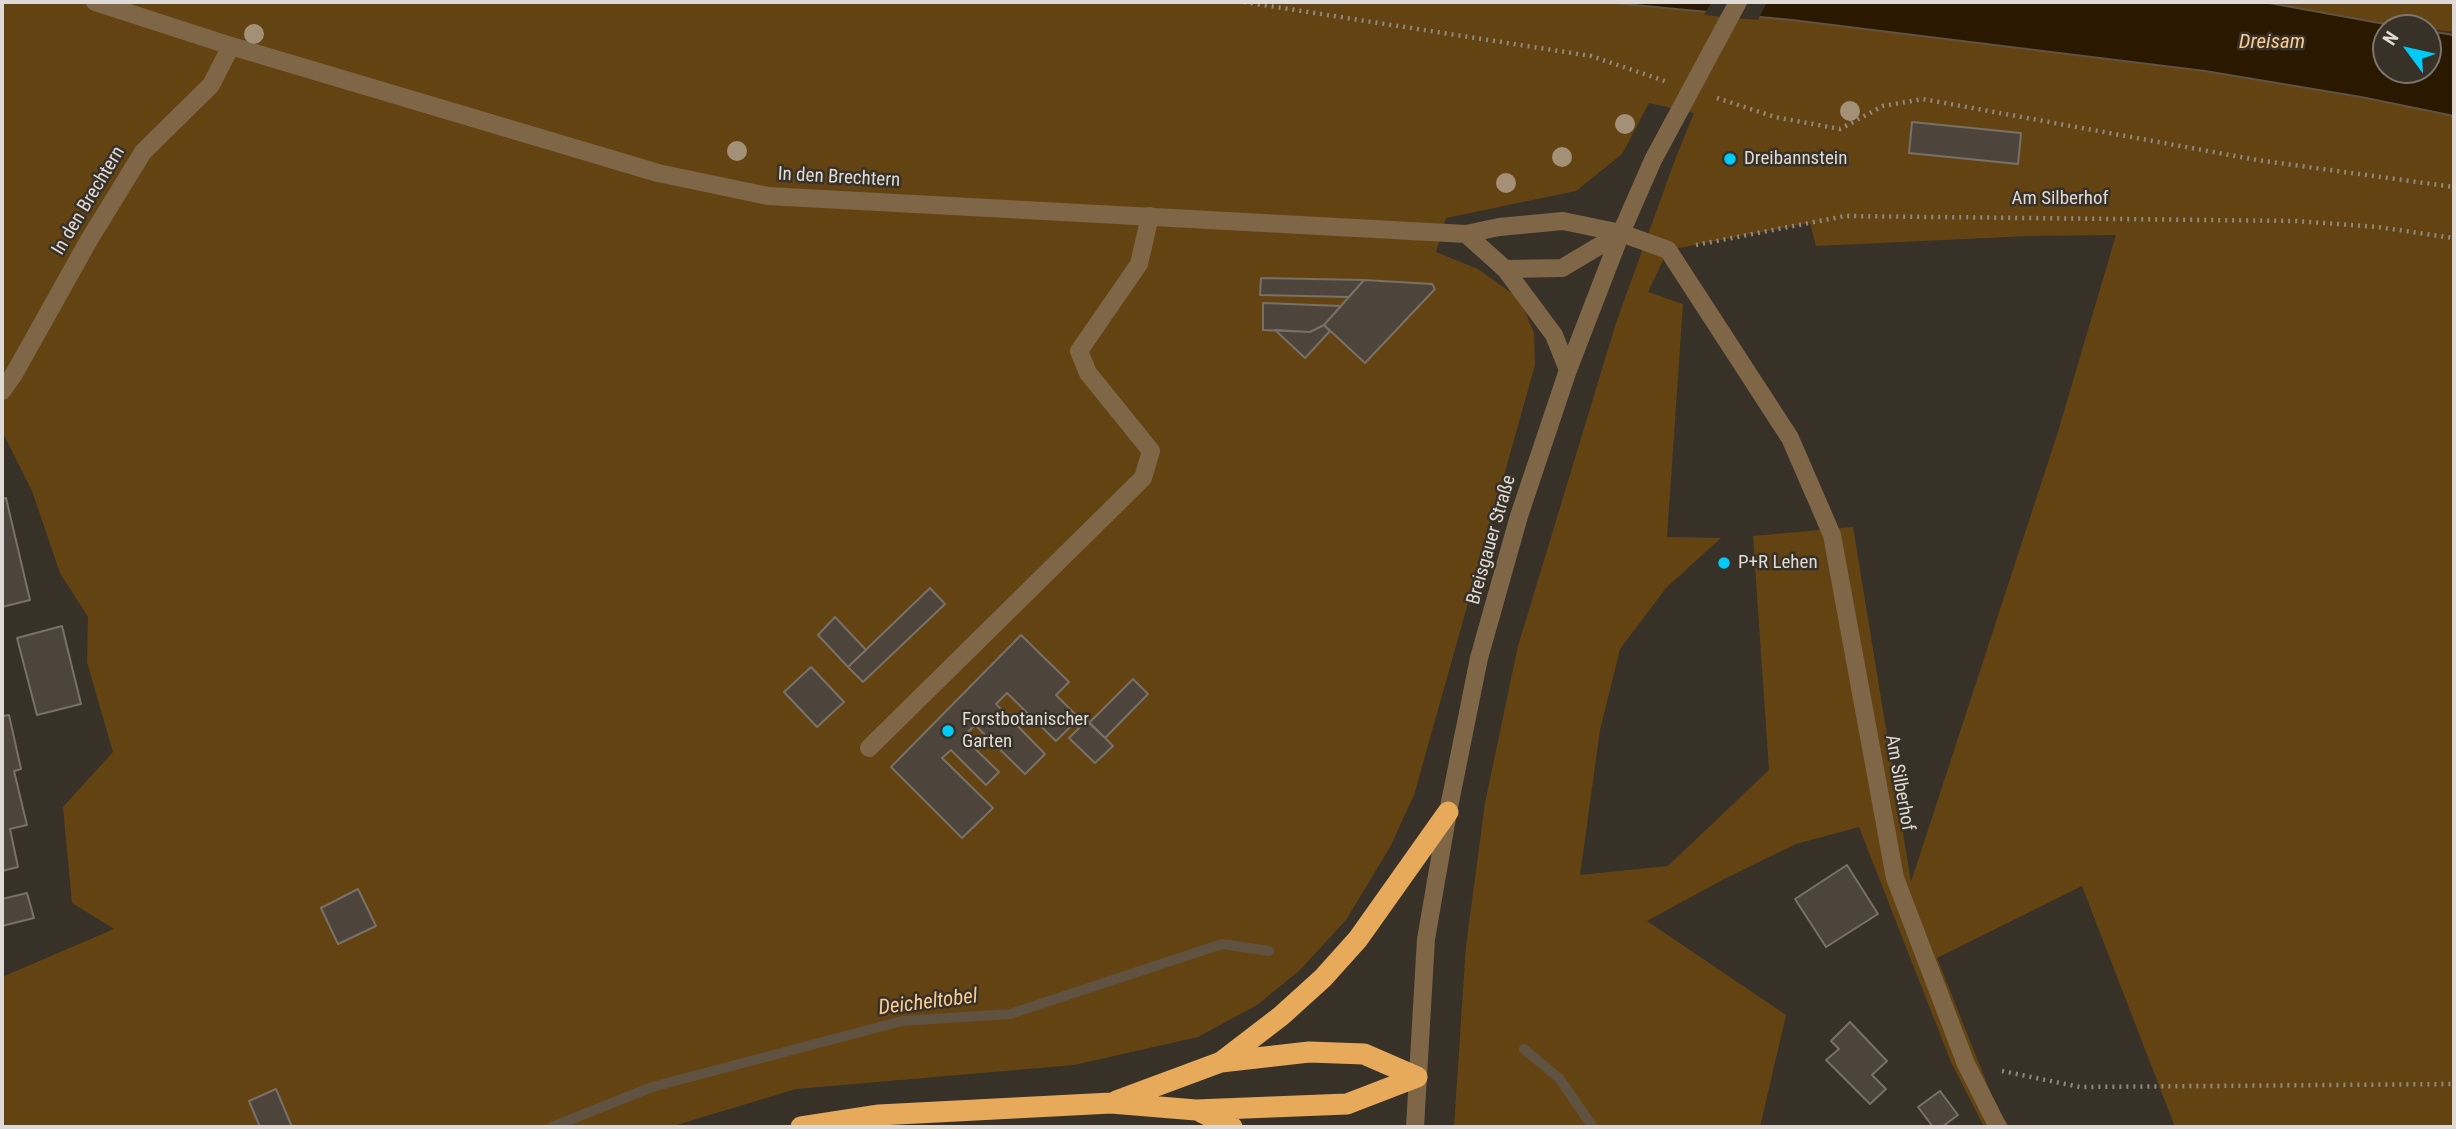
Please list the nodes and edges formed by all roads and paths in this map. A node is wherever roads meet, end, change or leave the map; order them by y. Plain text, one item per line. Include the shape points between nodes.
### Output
1 (95, 2) edge
2 (1244, 2) edge
3 (1738, 2) edge
4 (231, 46) junction
5 (1695, 82) junction
6 (2454, 187) edge
7 (1150, 216) junction
8 (1620, 233) junction
9 (1466, 234) junction
10 (2454, 238) edge
11 (1668, 250) junction
12 (1505, 269) junction
13 (1568, 370) junction
14 (2, 391) edge
15 (869, 748) dead end
16 (1448, 812) junction
17 (1221, 1062) junction
18 (1966, 1064) junction
19 (1417, 1077) junction
20 (2454, 1084) edge
21 (1111, 1103) junction
22 (1196, 1110) junction
23 (802, 1127) edge
24 (1233, 1127) edge
25 (1415, 1127) edge
26 (1998, 1127) edge

1 - 4 street, In den Brechtern
2 - 5 path via 1591,56
3 - 5 street, Breisgauer Straße
4 - 7 street, In den Brechtern via 658,173 768,196
4 - 14 street, In den Brechtern via 211,85 143,152
5 - 6 path via 1775,117 1840,129 1883,106 1923,99 2257,160
5 - 8 street, Breisgauer Straße
7 - 9 street, In den Brechtern
7 - 15 street via 1139,264 1079,351 1087,373 1151,451 1143,478
8 - 9 street, In den Brechtern via 1563,220
8 - 11 street, In den Brechtern
8 - 12 street via 1562,268
8 - 13 street, Breisgauer Straße
9 - 12 street
10 - 11 path, Am Silberhof via 2297,221 1845,216
11 - 18 street, Am Silberhof via 1790,438 1832,535 1895,878
12 - 13 street via 1554,335
13 - 16 street, Breisgauer Straße via 1519,516 1479,658
16 - 17 highway via 1358,939 1323,978
16 - 19 street, Breisgauer Straße via 1426,939
17 - 19 highway via 1309,1052 1364,1054
17 - 21 highway
18 - 20 path via 2080,1087
18 - 26 street, Am Silberhof
19 - 22 highway via 1347,1104
19 - 25 street, Breisgauer Straße
21 - 22 highway
21 - 23 highway via 879,1115
22 - 24 highway

